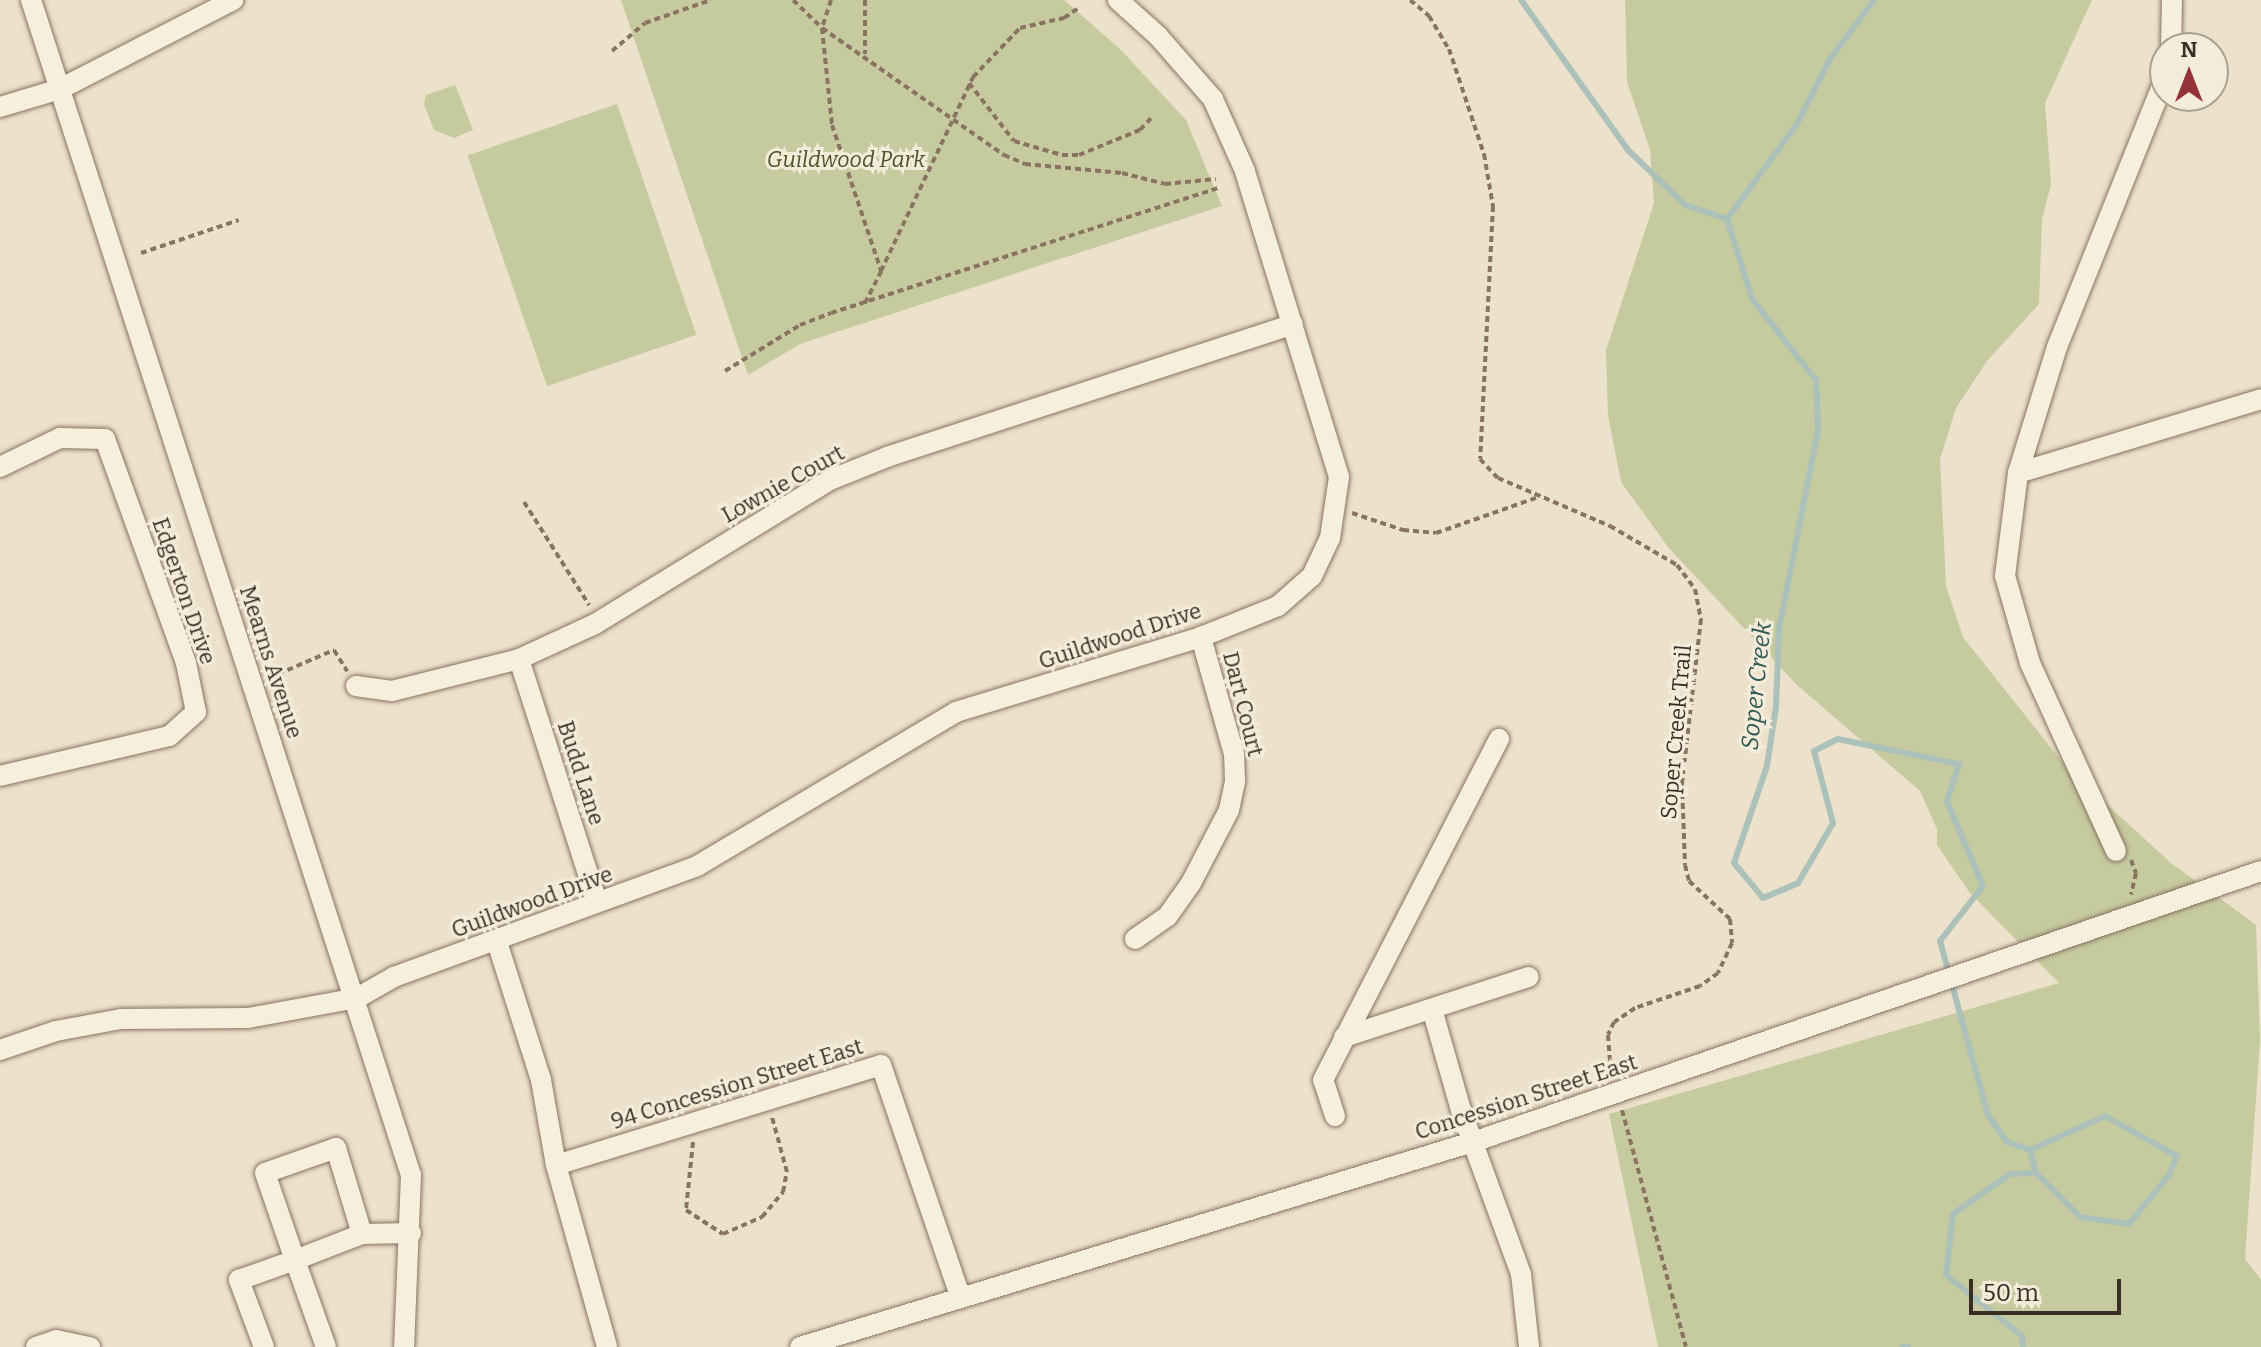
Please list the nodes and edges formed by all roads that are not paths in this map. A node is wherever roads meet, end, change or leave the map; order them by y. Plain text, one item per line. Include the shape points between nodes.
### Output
1 (31, 0) edge
2 (233, 0) edge
3 (1118, 0) edge
4 (2172, 0) edge
5 (2171, 32) edge
6 (60, 89) junction
7 (0, 107) edge
8 (2151, 112) edge
9 (1293, 324) junction
10 (2261, 399) edge
11 (0, 467) edge
12 (2018, 473) junction
13 (1201, 637) junction
14 (519, 659) junction
15 (356, 686) road end
16 (1499, 739) dead end
17 (0, 776) edge
18 (2116, 851) road end
19 (2261, 871) edge
20 (597, 902) junction
21 (1135, 939) dead end
22 (497, 942) junction
23 (1529, 977) dead end
24 (357, 998) junction
25 (1432, 1009) junction
26 (1344, 1037) junction
27 (0, 1050) edge
28 (1335, 1116) dead end
29 (1476, 1141) junction
30 (556, 1165) junction
31 (411, 1233) junction
32 (362, 1234) junction
33 (295, 1260) junction
34 (960, 1296) junction
35 (36, 1347) edge
36 (90, 1347) edge
37 (264, 1347) edge
38 (326, 1347) edge
39 (404, 1347) edge
40 (607, 1347) edge
41 (800, 1347) edge
42 (1529, 1347) edge

1 - 6 street, Mearns Avenue
2 - 6 street
3 - 9 street, Guildwood Drive via 1213,99 1245,171
4 - 5 street
6 - 7 street
6 - 24 street, Mearns Avenue
8 - 12 street via 2057,347
9 - 13 street, Guildwood Drive via 1339,477 1337,510 1312,576 1278,606
9 - 14 street, Lownie Court via 830,480 595,624
10 - 12 street
11 - 17 street, Edgerton Drive via 60,438 105,439 186,663 196,712 169,736
12 - 18 street via 2005,576 2030,663
13 - 20 street, Guildwood Drive via 956,712 697,866
13 - 21 street, Dart Court via 1234,754 1229,810 1167,917
14 - 15 street, Lownie Court via 392,691
14 - 20 street, Budd Lane
16 - 26 street
19 - 29 street, Concession Street East
20 - 22 street, Guildwood Drive
22 - 24 street, Guildwood Drive via 394,977
22 - 30 street via 541,1080
23 - 25 street
24 - 27 street, Guildwood Drive via 248,1018 121,1019 56,1031
24 - 31 street, Mearns Avenue via 411,1175
25 - 26 street
25 - 29 street
26 - 28 street via 1323,1080
29 - 34 street, Concession Street East
29 - 42 street via 1521,1274
30 - 34 street, 94 Concession Street East via 881,1065
30 - 40 street
31 - 32 street
31 - 39 street, Mearns Avenue
32 - 33 street
32 - 33 street via 336,1148 265,1173
33 - 37 street via 239,1280
33 - 38 street
34 - 41 street, Concession Street East
35 - 36 street via 56,1340

